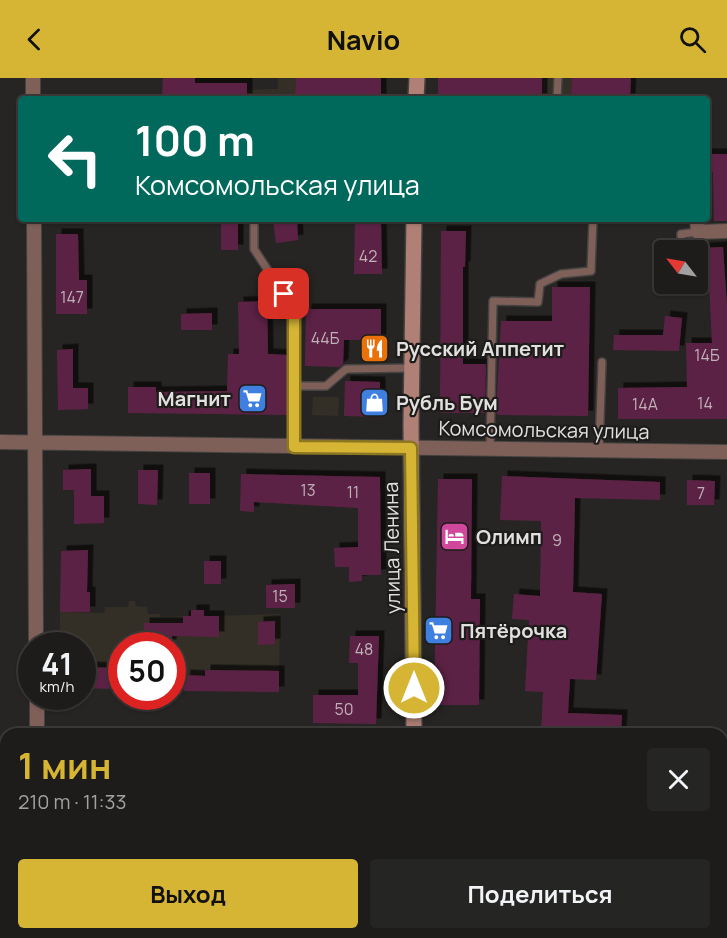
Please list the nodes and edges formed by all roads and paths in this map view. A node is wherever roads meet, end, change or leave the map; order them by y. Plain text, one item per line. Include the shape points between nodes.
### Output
1 (33, 78) edge
2 (417, 78) edge
3 (558, 78) edge
4 (33, 96) edge
5 (416, 96) edge
6 (557, 96) edge
7 (34, 222) edge
8 (254, 222) edge
9 (414, 222) edge
10 (593, 222) edge
11 (697, 225) edge
12 (727, 231) edge
13 (681, 240) edge
14 (602, 362) dead end
15 (412, 368) junction
16 (294, 386) junction
17 (0, 442) edge
18 (36, 443) junction
19 (294, 447) junction
20 (411, 448) junction
21 (490, 449) junction
22 (599, 450) junction
23 (727, 452) edge
24 (36, 632) edge
25 (37, 710) edge
26 (37, 728) edge
27 (414, 728) edge

1 - 4 street
2 - 5 main road
3 - 6 lane
7 - 18 street
8 - 16 lane via 254,249 294,310
9 - 15 main road, улица Ленина
10 - 21 lane via 591,271 561,274 540,284 538,302 493,301
11 - 12 street
11 - 13 lane via 681,234
14 - 22 lane
15 - 16 lane via 346,369 326,386
15 - 20 main road, улица Ленина
16 - 19 lane
17 - 18 street, Комсомольская улица
18 - 19 street, Комсомольская улица
18 - 24 street
19 - 20 street, Комсомольская улица
20 - 21 street, Комсомольская улица
20 - 27 main road, улица Ленина
21 - 22 street, Комсомольская улица
22 - 23 street, Комсомольская улица
25 - 26 street

